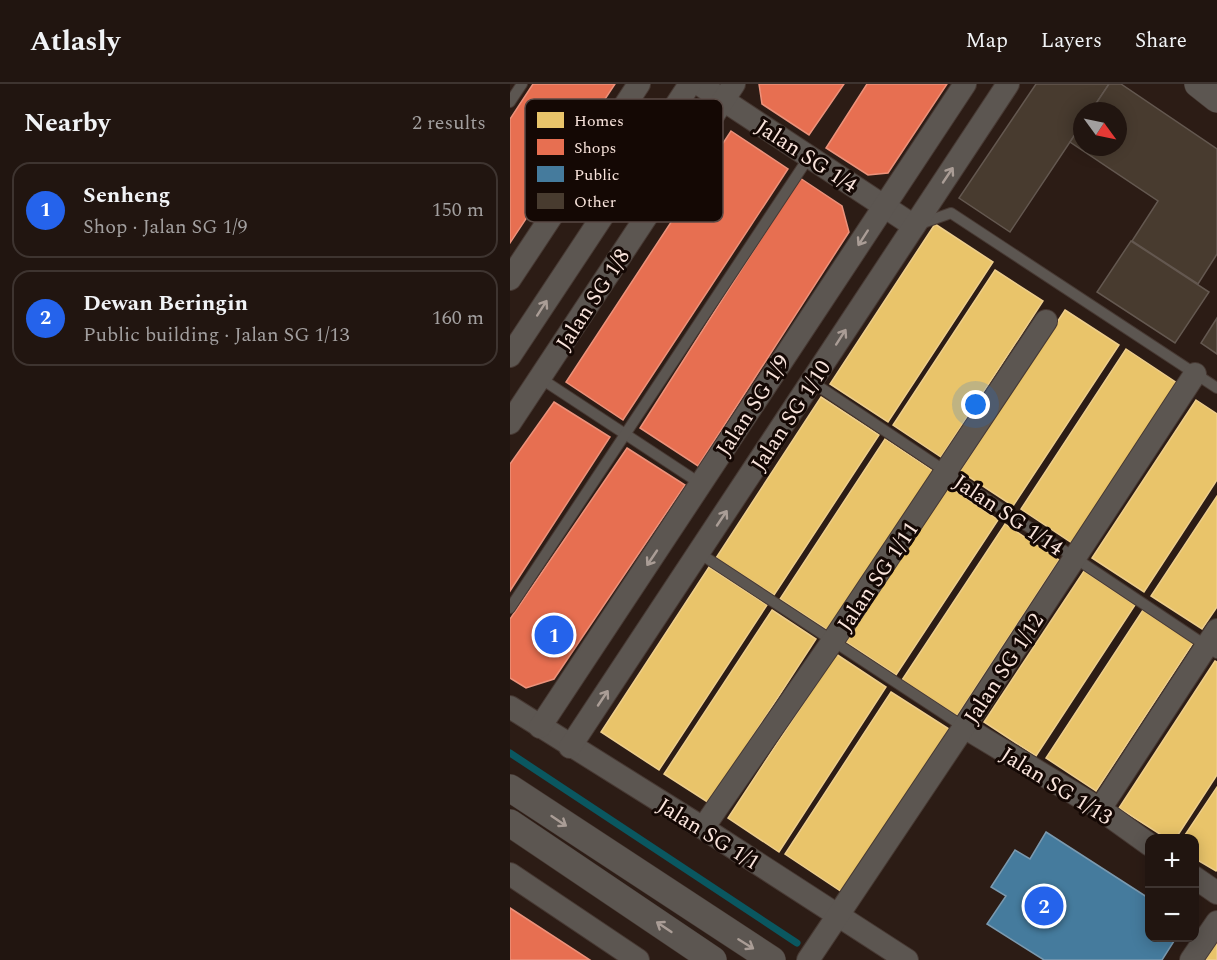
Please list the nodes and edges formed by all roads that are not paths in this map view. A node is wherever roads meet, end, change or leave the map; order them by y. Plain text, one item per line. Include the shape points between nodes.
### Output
1 (522, 84) edge
2 (639, 84) edge
3 (690, 84) edge
4 (699, 84) edge
5 (965, 84) edge
6 (1008, 84) edge
7 (1198, 84) edge
8 (729, 92) edge
9 (629, 99) edge
10 (680, 99) edge
11 (1217, 99) edge
12 (510, 102) edge
13 (809, 157) junction
14 (884, 206) junction
15 (548, 222) edge
16 (599, 222) edge
17 (643, 222) edge
18 (914, 226) junction
19 (510, 279) edge
20 (1046, 321) dead end
21 (510, 356) edge
22 (1195, 374) junction
23 (540, 378) junction
24 (812, 382) junction
25 (1217, 388) edge
26 (510, 423) edge
27 (625, 434) junction
28 (946, 472) junction
29 (700, 484) junction
30 (668, 534) junction
31 (699, 553) junction
32 (1075, 558) junction
33 (510, 609) edge
34 (832, 642) junction
35 (1214, 643) edge
36 (510, 707) edge
37 (540, 727) junction
38 (964, 727) junction
39 (570, 747) junction
40 (510, 788) edge
41 (1100, 809) junction
42 (510, 823) edge
43 (703, 828) junction
44 (1145, 841) edge
45 (510, 874) edge
46 (1199, 880) edge
47 (1217, 893) edge
48 (838, 916) junction
49 (1217, 922) edge
50 (638, 960) edge
51 (713, 960) edge
52 (771, 960) edge
53 (808, 960) edge
54 (907, 960) edge
55 (1191, 960) edge

1 - 12 lane
2 - 9 street
10 -> 3 street
4 - 8 street, Jalan SG 1/4
5 - 14 street, Jalan SG 1/9
18 -> 6 street, Jalan SG 1/10
7 - 11 street
8 - 13 street, Jalan SG 1/4
13 - 14 street, Jalan SG 1/4
13 - 27 lane
14 - 18 street, Jalan SG 1/4
14 -> 29 street, Jalan SG 1/9
15 - 19 street
21 -> 16 street
17 - 23 street, Jalan SG 1/8
18 - 22 lane via 951,213
24 -> 18 street, Jalan SG 1/10
20 - 28 street, Jalan SG 1/11
22 - 25 lane
22 - 32 street, Jalan SG 1/12
23 - 26 street, Jalan SG 1/8
23 - 27 lane
24 - 28 lane, Jalan SG 1/14
31 -> 24 street, Jalan SG 1/10
27 - 29 lane
27 - 33 lane
28 - 32 lane, Jalan SG 1/14
28 - 34 street, Jalan SG 1/11
29 - 30 street, Jalan SG 1/9
30 - 31 street
30 -> 37 street, Jalan SG 1/9
31 - 34 lane
39 -> 31 street, Jalan SG 1/10
32 - 35 lane, Jalan SG 1/14
32 - 38 street, Jalan SG 1/12
34 - 38 lane
34 - 43 street, Jalan SG 1/11
35 - 41 street, Jalan SG 1/14
36 - 37 street, Jalan SG 1/1
37 - 39 street, Jalan SG 1/1
38 - 41 street, Jalan SG 1/13
38 - 48 street, Jalan SG 1/12
39 - 43 street, Jalan SG 1/1
40 -> 52 street
41 - 44 street, Jalan SG 1/13
51 -> 42 street
43 - 48 street, Jalan SG 1/1
45 - 50 street
46 - 47 street
48 - 53 street, Jalan SG 1/12
48 - 54 street, Jalan SG 1/1
49 - 55 street

